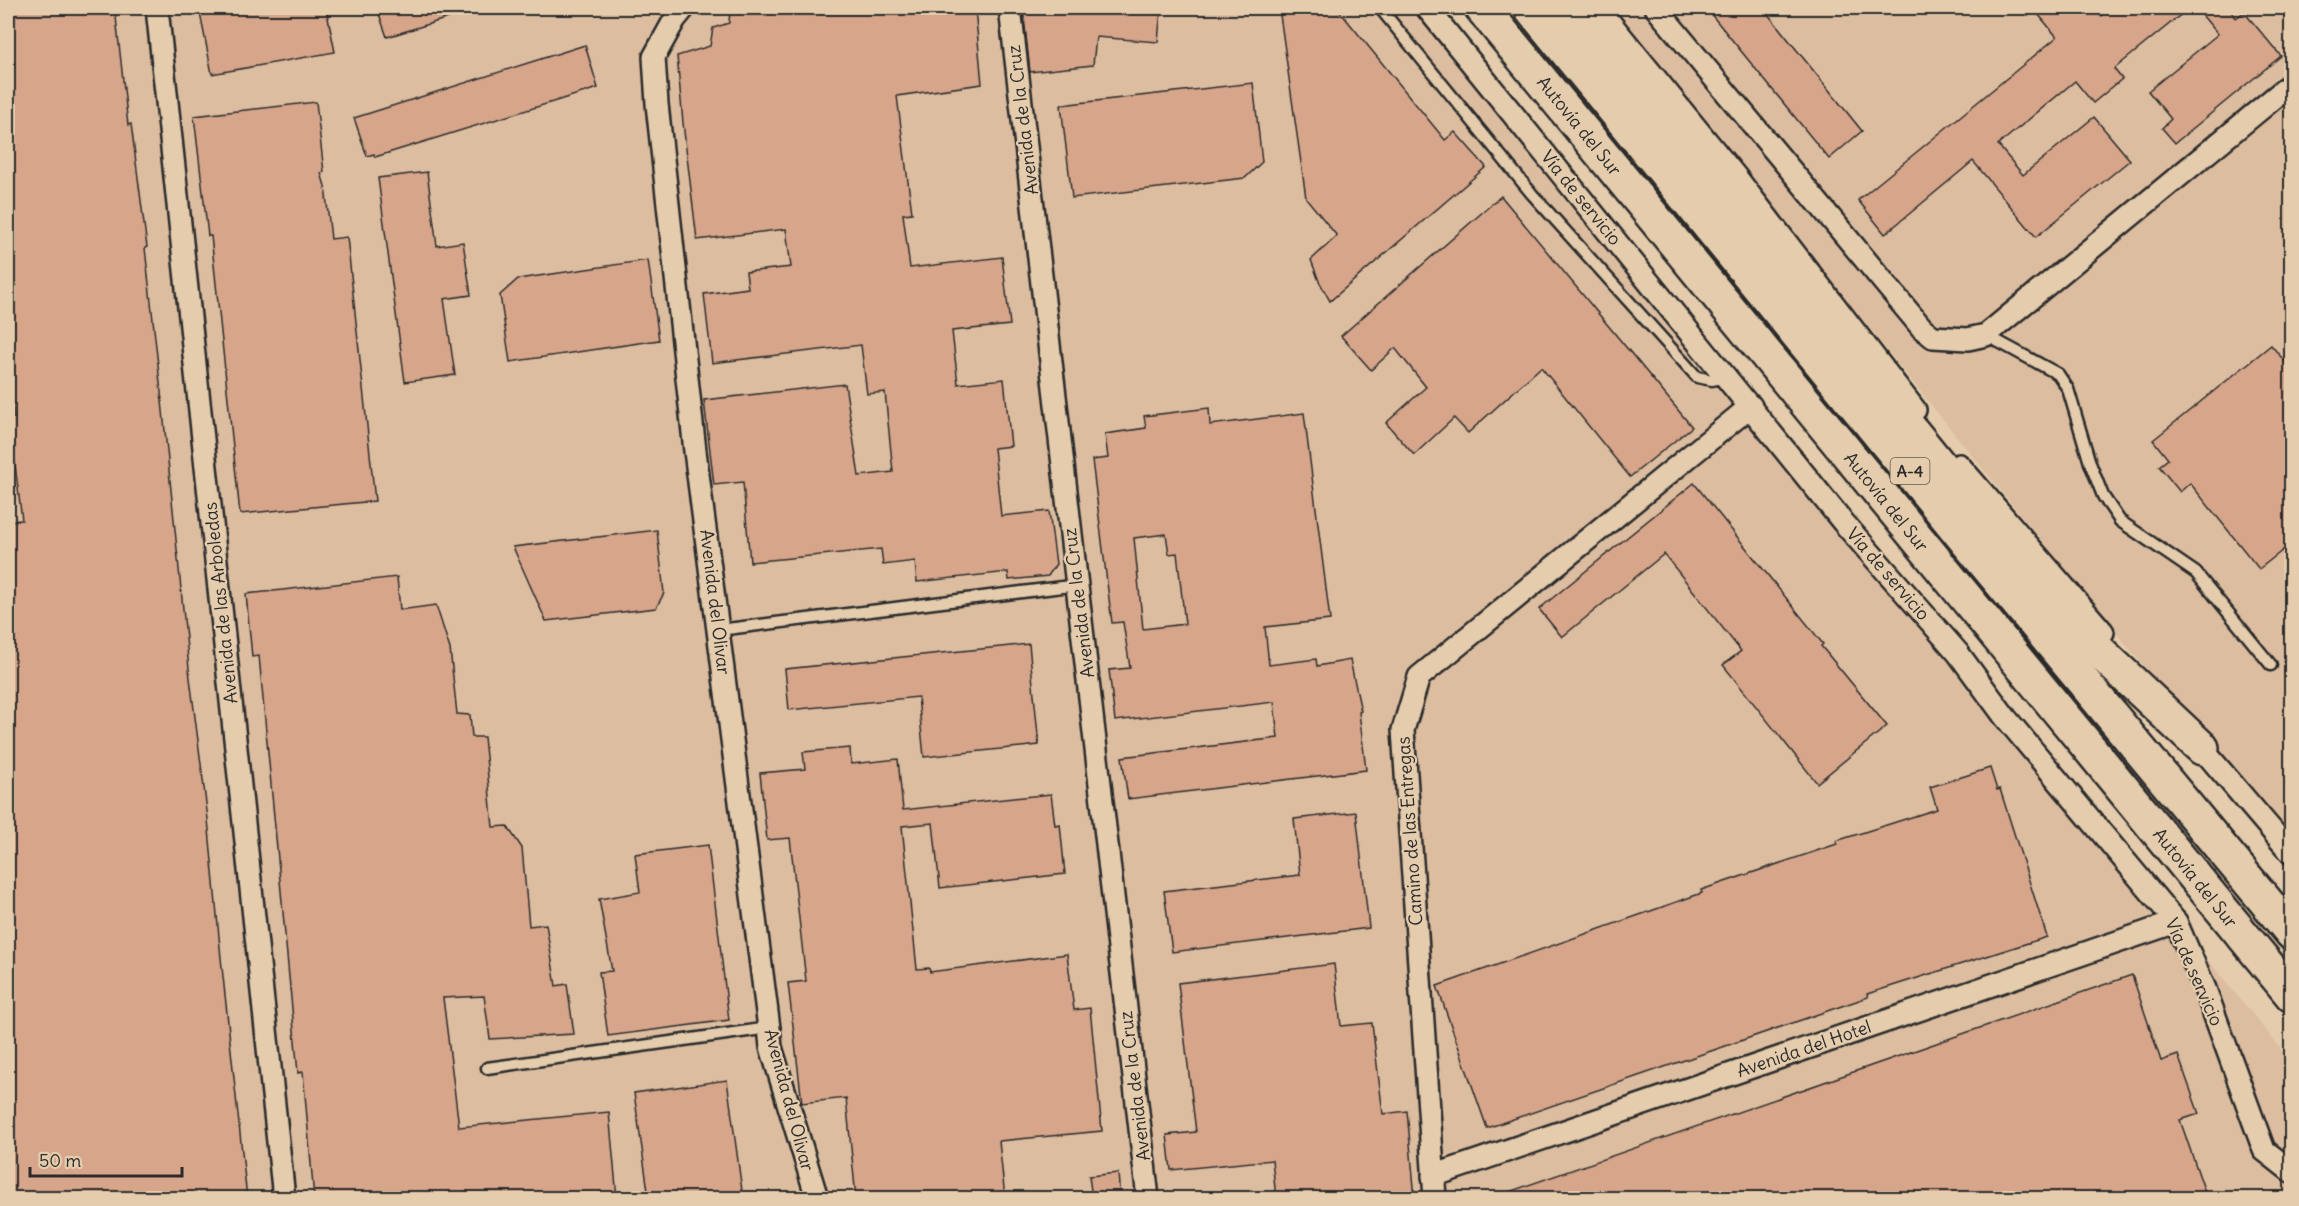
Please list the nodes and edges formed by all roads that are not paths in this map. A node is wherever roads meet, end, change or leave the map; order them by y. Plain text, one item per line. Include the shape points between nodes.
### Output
1 (157, 8) edge
2 (684, 8) edge
3 (1010, 8) edge
4 (1380, 8) edge
5 (1427, 8) edge
6 (1482, 8) edge
7 (1531, 8) edge
8 (1569, 8) edge
9 (1598, 8) edge
10 (1656, 8) edge
11 (2292, 83) edge
12 (1986, 335) junction
13 (1728, 377) junction
14 (1751, 406) junction
15 (1077, 585) junction
16 (719, 630) junction
17 (2271, 665) dead end
18 (2202, 748) junction
19 (2292, 854) edge
20 (2176, 922) junction
21 (2292, 933) edge
22 (2292, 995) edge
23 (769, 1028) junction
24 (487, 1068) dead end
25 (2292, 1172) edge
26 (1433, 1176) junction
27 (284, 1198) edge
28 (817, 1198) edge
29 (1148, 1198) edge
30 (1435, 1198) edge

1 - 27 street, Avenida de las Arboledas
2 - 16 street, Avenida del Olivar via 654,57 695,451
3 - 15 street, Avenida de la Cruz
4 - 13 lane via 1532,194 1697,377
5 - 13 street, Vía de servicio
6 - 22 highway, Autovía del Sur / A-4
7 - 21 highway, Autovía del Sur / A-4
8 - 18 highway via 2030,577 2101,653
9 - 18 street via 1736,177 1935,437
10 - 12 street via 1922,328 1934,338
11 - 12 street
12 - 17 lane via 2058,374 2068,388 2103,496 2120,520 2196,573
13 - 14 street, Vía de servicio
14 - 20 street, Vía de servicio
14 - 26 street, Camino de las Entregas via 1419,677 1403,730
15 - 16 lane
15 - 29 street, Avenida de la Cruz
16 - 23 street, Avenida del Olivar
18 - 19 street
20 - 25 street, Vía de servicio via 2205,988 2264,1150
20 - 26 street, Avenida del Hotel
23 - 24 lane
23 - 28 street, Avenida del Olivar via 771,1047
26 - 30 street, Camino de las Entregas

